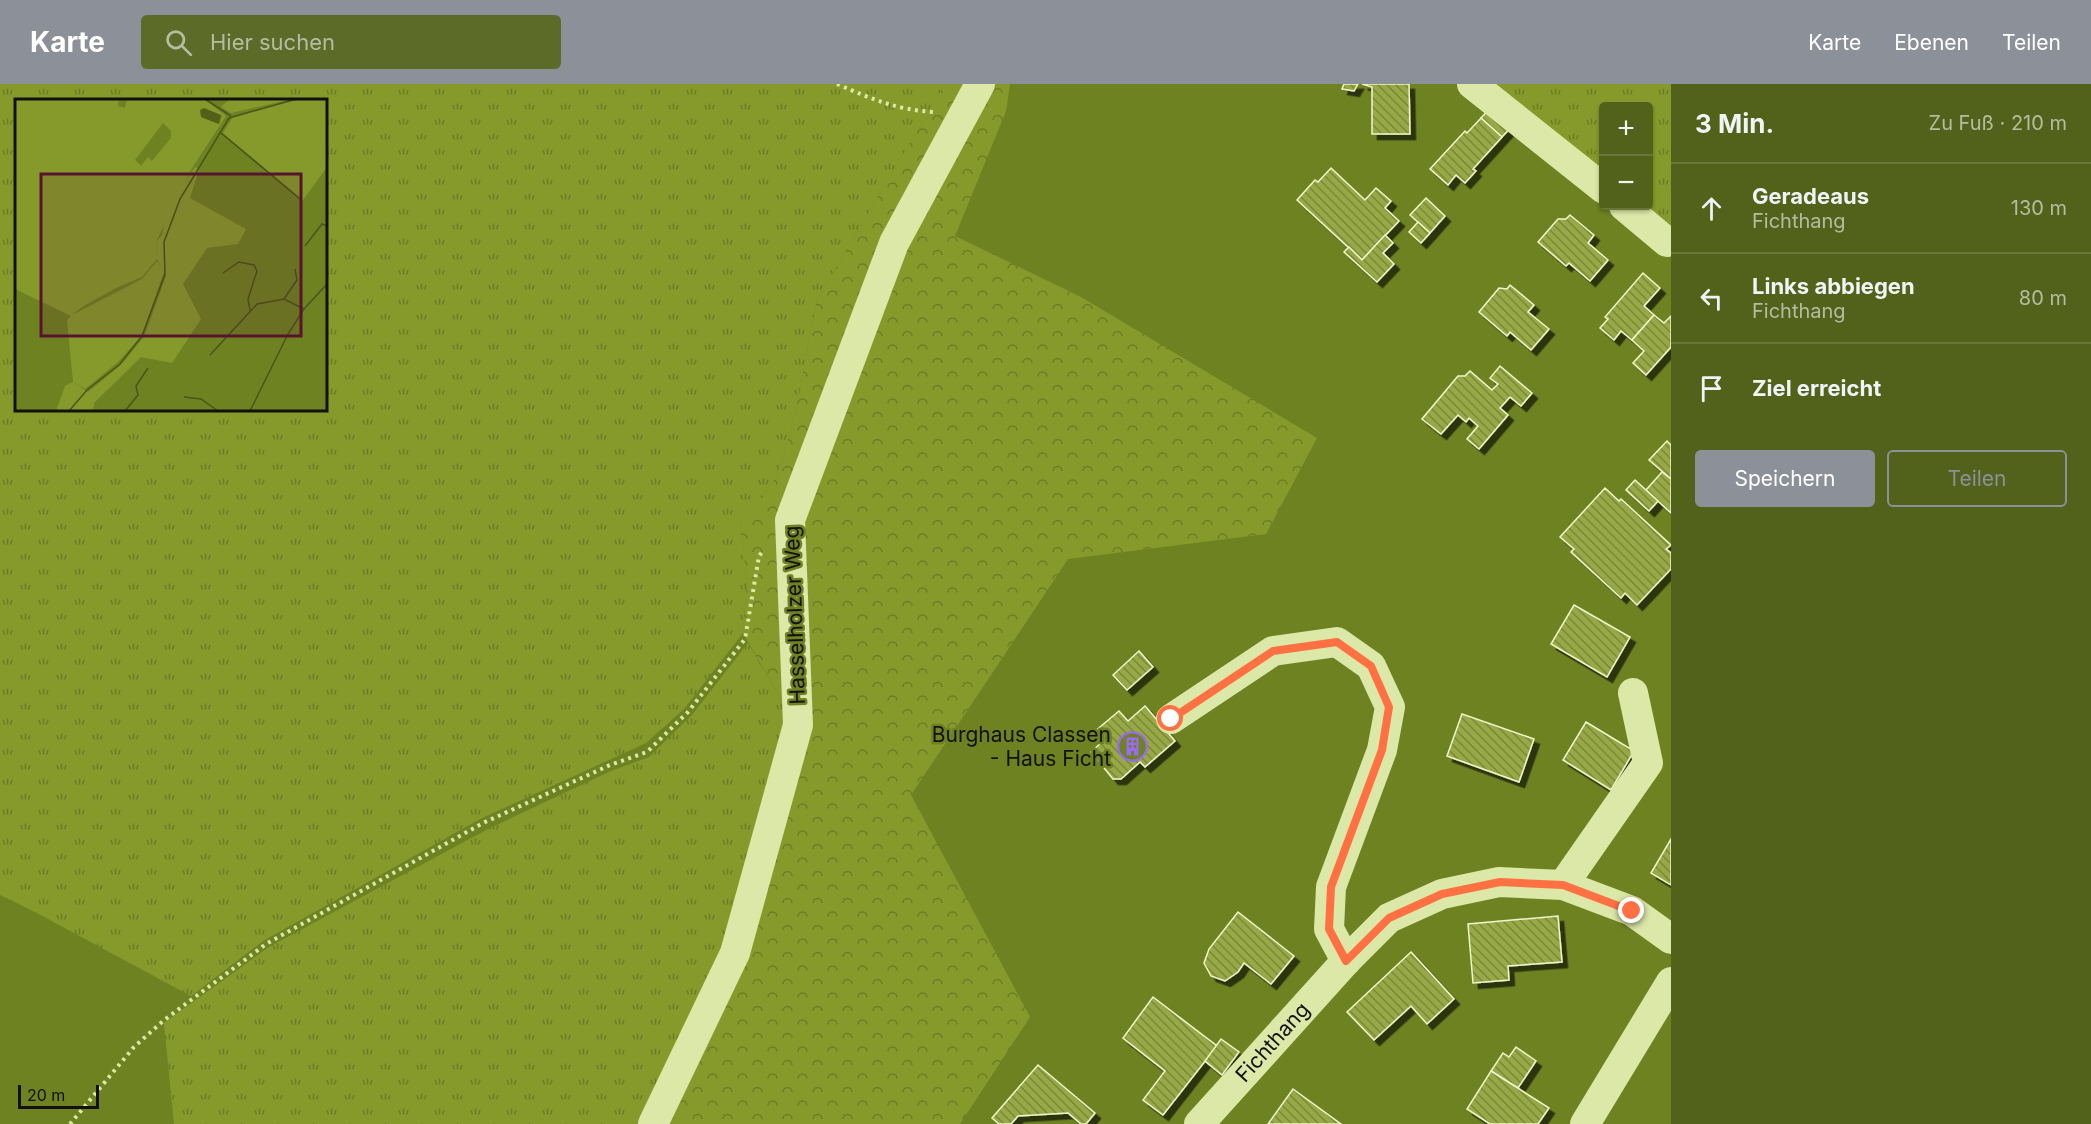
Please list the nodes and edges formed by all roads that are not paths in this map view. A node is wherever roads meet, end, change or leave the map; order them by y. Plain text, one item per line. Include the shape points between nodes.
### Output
1 (980, 84) edge
2 (1472, 84) edge
3 (1599, 185) edge
4 (1629, 210) edge
5 (1667, 242) dead end
6 (1633, 693) dead end
7 (1171, 719) dead end
8 (1563, 885) junction
9 (1671, 939) edge
10 (1346, 961) junction
11 (1671, 982) edge
12 (653, 1124) edge
13 (1199, 1124) edge
14 (1585, 1124) edge

1 - 12 street, Hasselholzer Weg via 894,243 790,520 798,725 735,953
2 - 3 street
4 - 5 street
6 - 8 street via 1648,763
7 - 10 street via 1273,651 1337,642 1371,666 1389,707 1382,750 1331,887 1329,929
8 - 9 street, Fichthang via 1632,911
8 - 10 street, Fichthang via 1500,882 1442,894 1389,918
10 - 13 street, Fichthang
11 - 14 street

